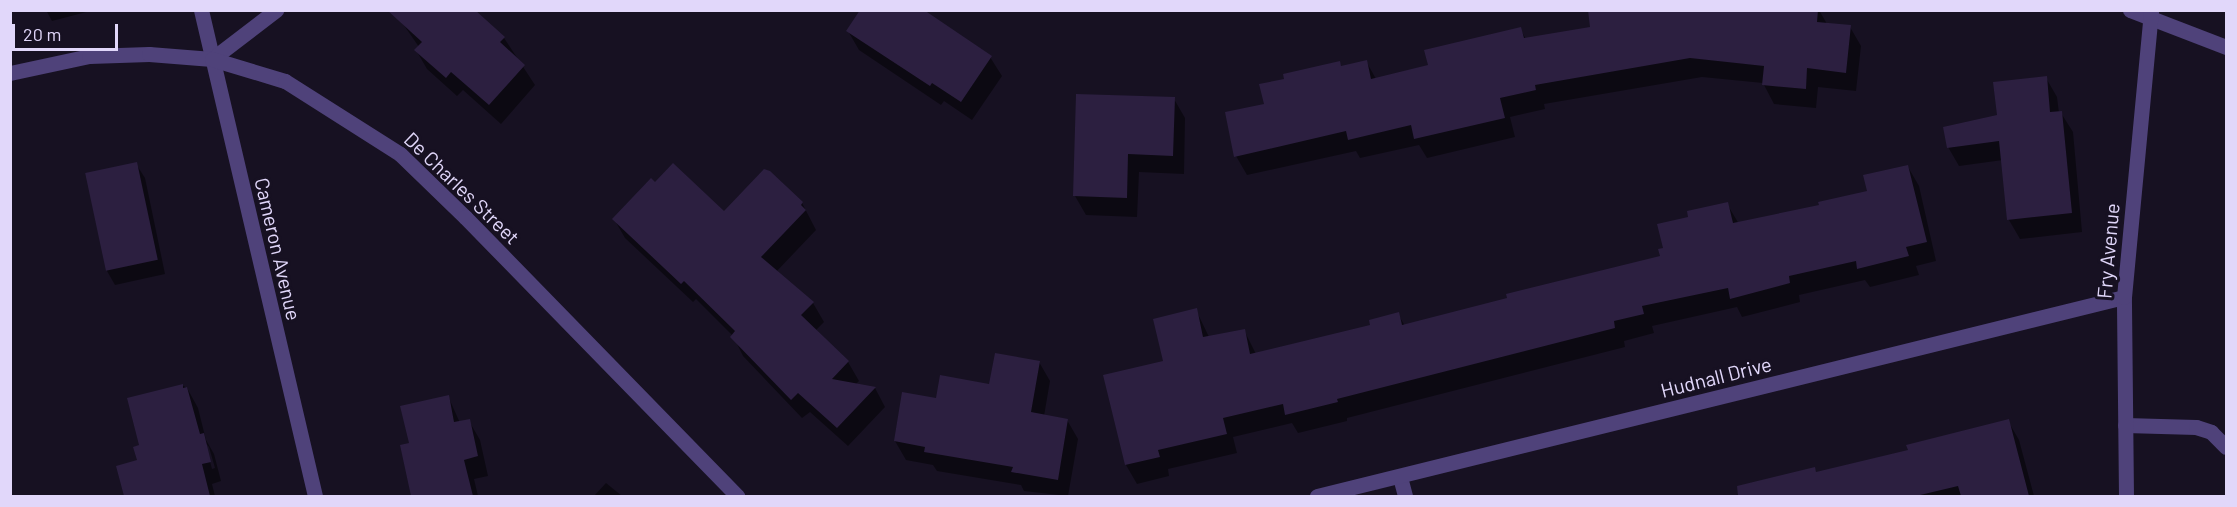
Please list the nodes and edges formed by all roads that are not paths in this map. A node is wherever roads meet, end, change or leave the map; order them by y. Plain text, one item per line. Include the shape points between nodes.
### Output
1 (201, 10) edge
2 (276, 10) edge
3 (2130, 10) edge
4 (2151, 14) edge
5 (2226, 47) edge
6 (212, 59) junction
7 (10, 73) edge
8 (2124, 297) junction
9 (2125, 425) junction
10 (2226, 447) edge
11 (1400, 477) junction
12 (315, 496) edge
13 (737, 496) edge
14 (1317, 496) edge
15 (1406, 496) edge
16 (2126, 496) edge

1 - 6 street, Cameron Avenue
2 - 6 street
3 - 4 street
4 - 5 street
4 - 8 street, Fry Avenue
6 - 7 street, De Charles Street via 149,54 89,56
6 - 12 street, Cameron Avenue
6 - 13 street, De Charles Street via 285,81 400,154
8 - 9 street, Fry Avenue
8 - 11 street, Hudnall Drive
9 - 10 street via 2196,427 2211,432
9 - 16 street, Fry Avenue
11 - 14 street, Hudnall Drive
11 - 15 street

